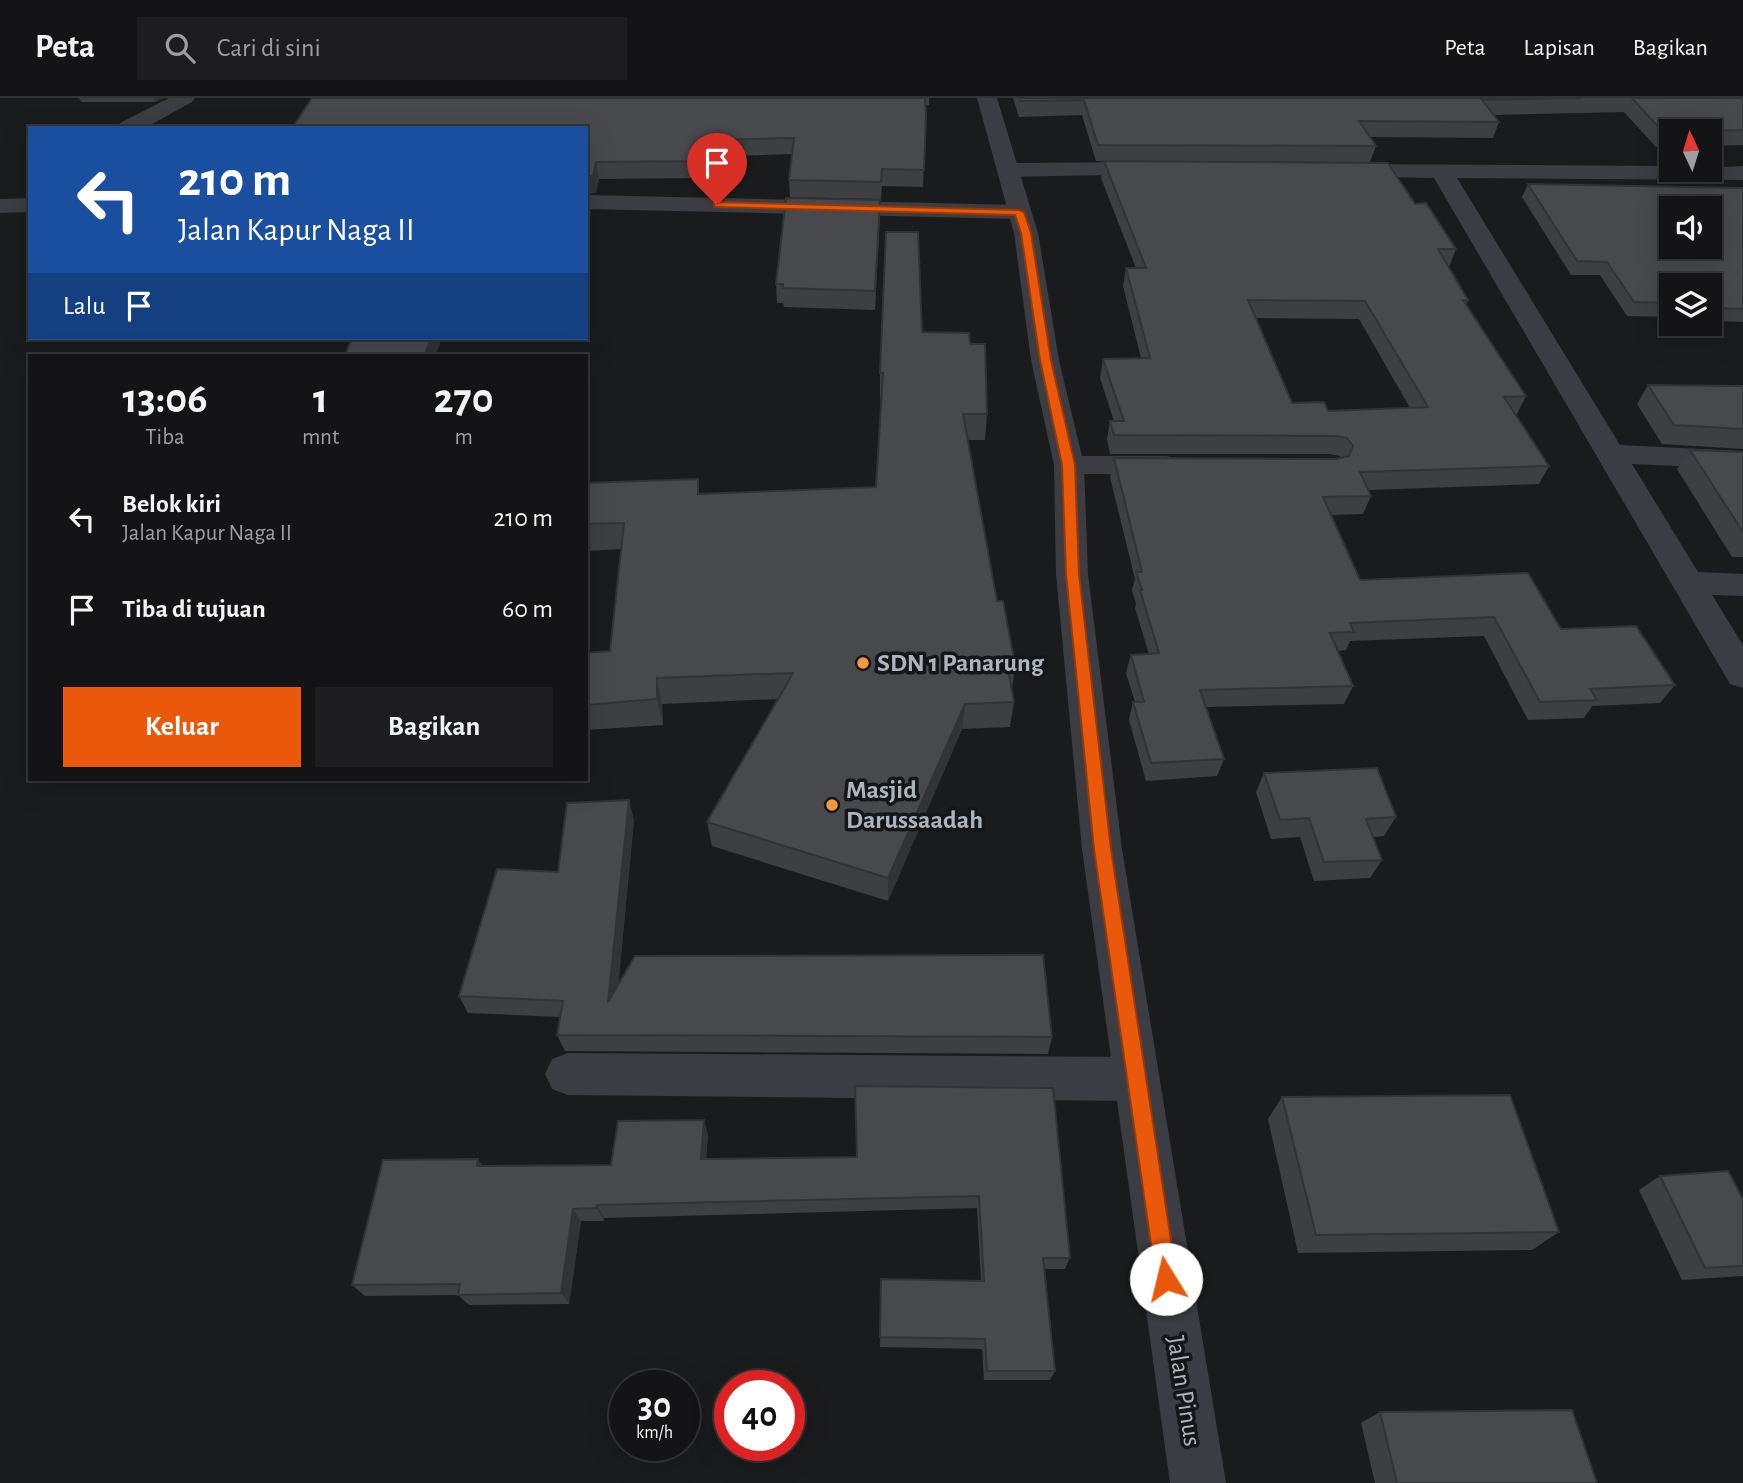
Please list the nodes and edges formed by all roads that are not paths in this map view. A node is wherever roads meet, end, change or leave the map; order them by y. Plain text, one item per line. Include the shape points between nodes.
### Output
1 (185, 98) edge
2 (987, 98) edge
3 (132, 126) edge
4 (1170, 169) edge
5 (1008, 170) junction
6 (1319, 171) edge
7 (1441, 173) junction
8 (1743, 173) edge
9 (588, 202) edge
10 (28, 204) edge
11 (0, 206) edge
12 (1019, 212) junction
13 (1611, 454) junction
14 (1743, 460) edge
15 (1069, 465) junction
16 (1192, 466) edge
17 (1690, 583) junction
18 (1743, 585) edge
19 (1743, 675) edge
20 (568, 1073) dead end
21 (1135, 1079) junction
22 (1198, 1483) edge

1 - 3 street
2 - 5 street, Jalan Pinus
4 - 5 street
5 - 12 street, Jalan Pinus
6 - 7 street
7 - 8 street
7 - 13 street
9 - 12 street
10 - 11 street
12 - 15 street, Jalan Pinus
13 - 14 street
13 - 17 street
15 - 16 street
15 - 21 street, Jalan Pinus via 1072,574 1102,849
17 - 18 street
17 - 19 street
20 - 21 street
21 - 22 street, Jalan Pinus

